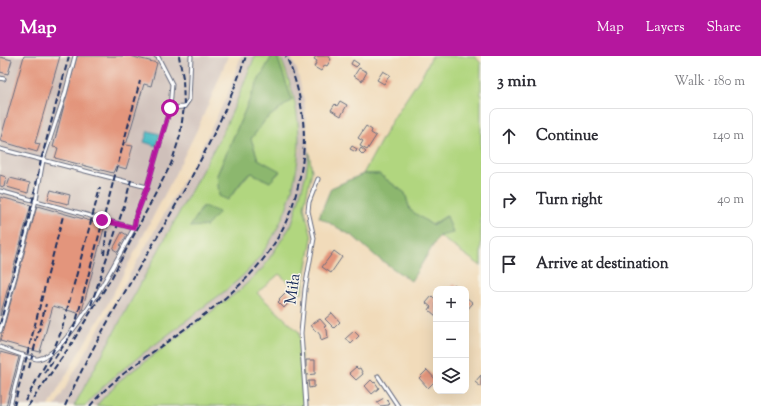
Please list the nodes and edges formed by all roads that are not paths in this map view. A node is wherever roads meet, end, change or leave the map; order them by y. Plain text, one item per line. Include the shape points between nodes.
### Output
1 (75, 56) edge
2 (156, 56) edge
3 (191, 56) edge
4 (0, 78) edge
5 (4, 79) dead end
6 (170, 108) junction
7 (0, 148) edge
8 (43, 160) junction
9 (318, 179) dead end
10 (147, 187) junction
11 (0, 191) edge
12 (36, 200) junction
13 (134, 228) junction
14 (0, 331) edge
15 (0, 347) edge
16 (23, 355) junction
17 (378, 376) dead end
18 (10, 406) edge
19 (306, 406) edge
20 (398, 406) edge

1 - 8 lane
2 - 6 lane via 172,84
3 - 6 lane via 189,100 184,107
4 - 5 lane
6 - 10 lane
7 - 8 lane
8 - 10 lane
8 - 12 lane
9 - 19 lane, Miła via 308,211 314,238 305,289 301,333
10 - 13 lane
11 - 12 lane
12 - 13 lane
12 - 14 lane
13 - 16 lane via 78,324 46,356 37,359
15 - 16 lane
16 - 18 lane
17 - 20 lane

